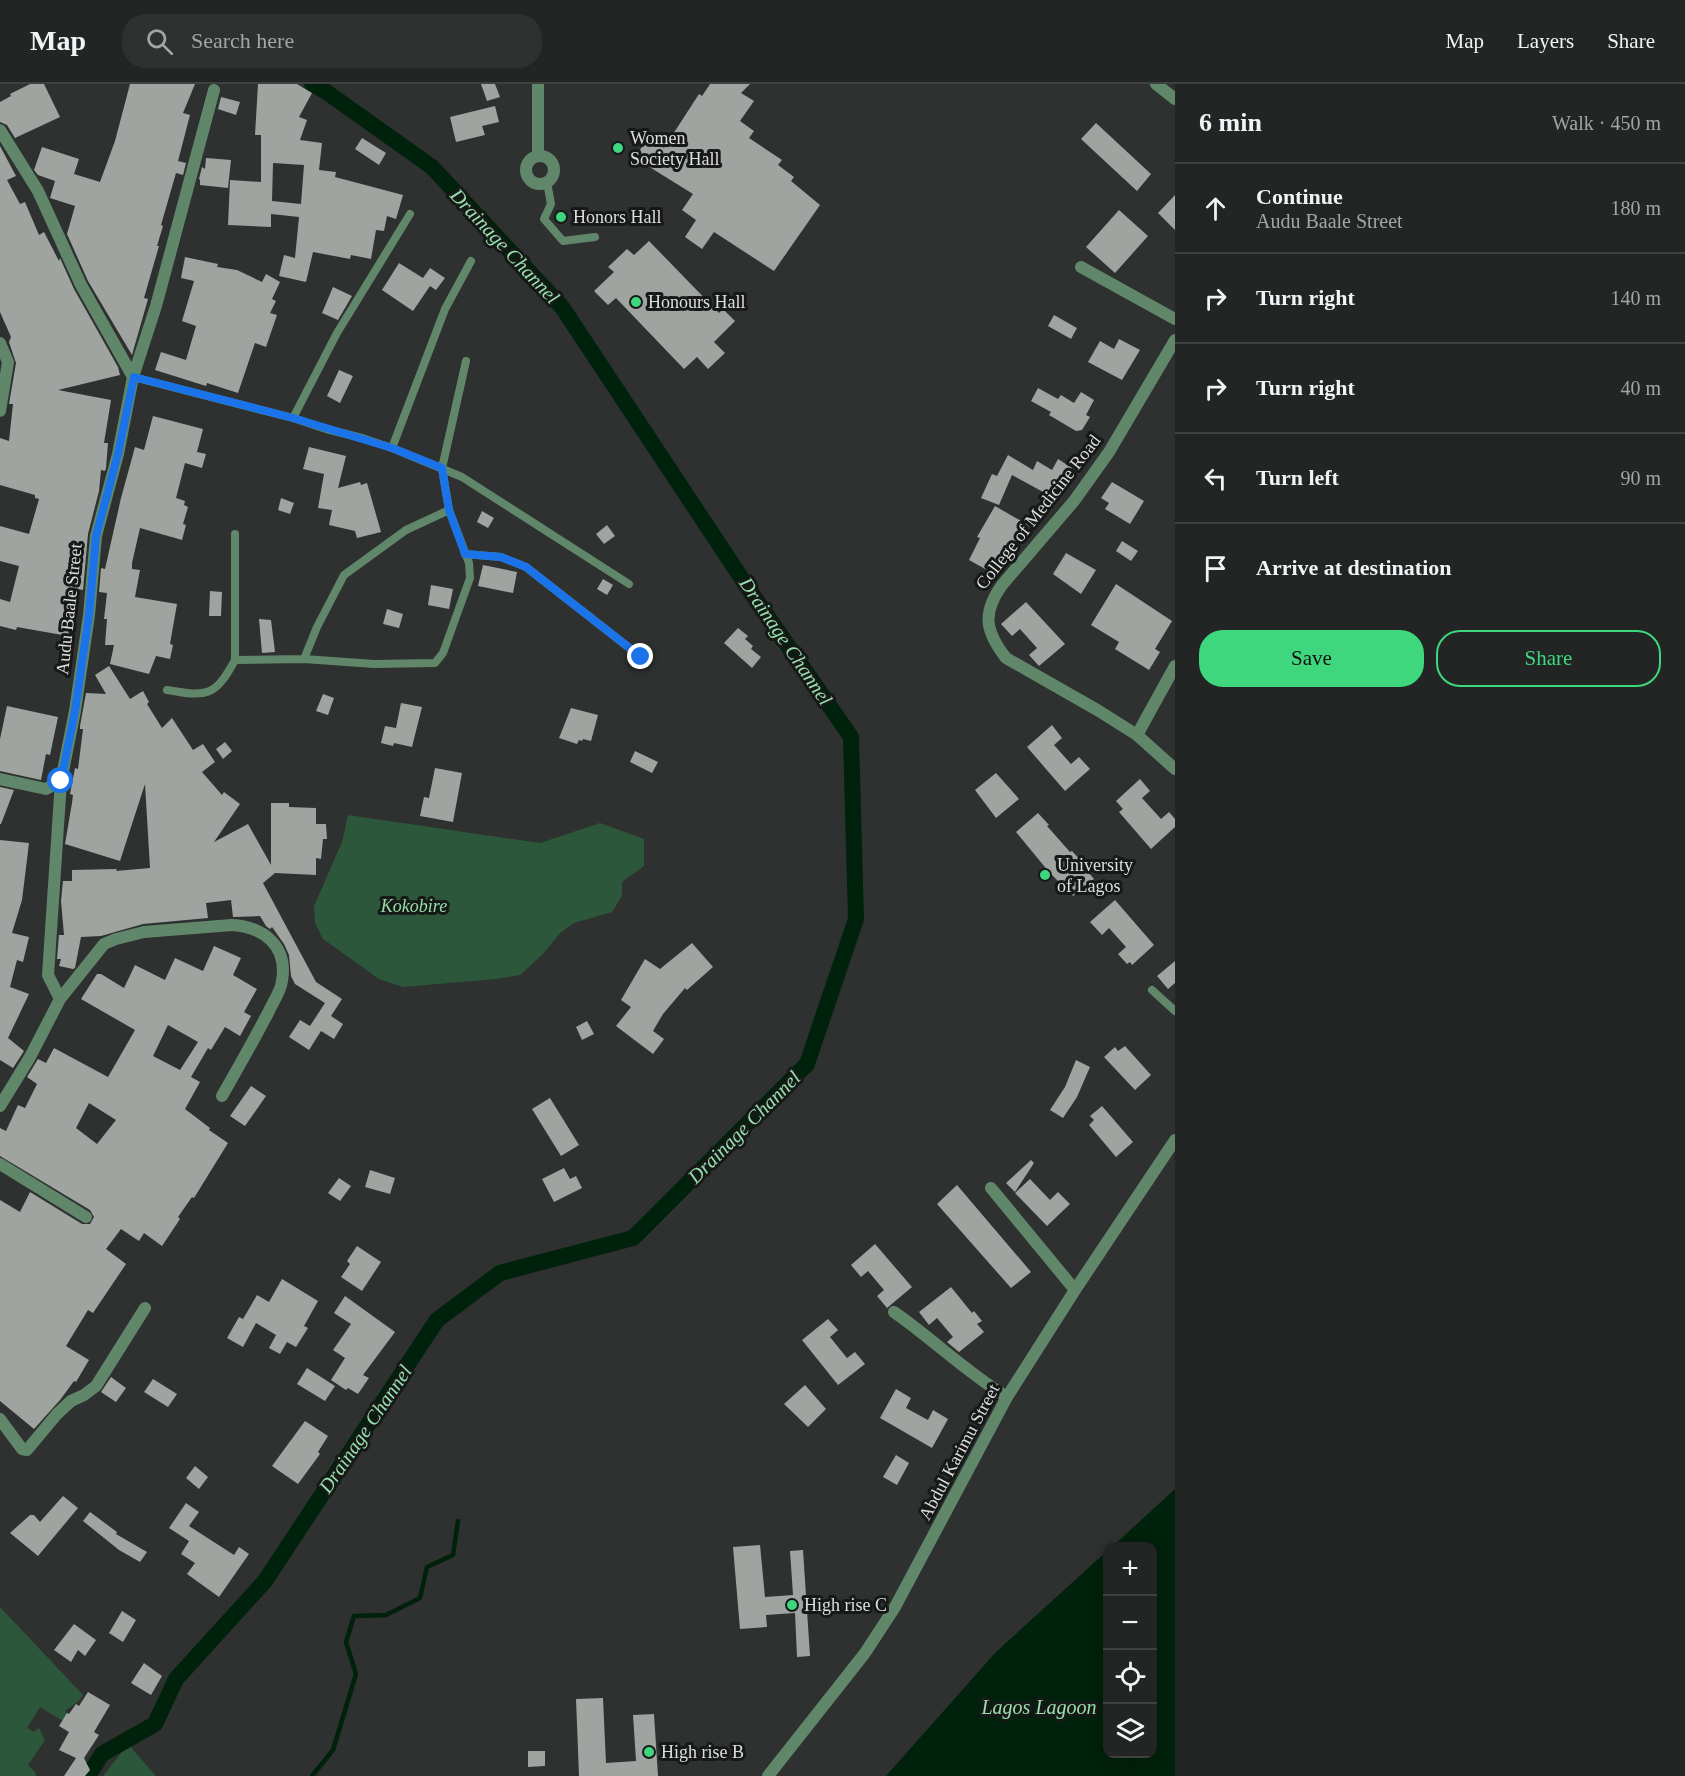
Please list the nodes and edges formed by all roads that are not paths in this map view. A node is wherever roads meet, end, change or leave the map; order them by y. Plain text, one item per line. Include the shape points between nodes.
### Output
1 (538, 84) edge
2 (1156, 84) edge
3 (214, 90) dead end
4 (1175, 99) edge
5 (0, 130) edge
6 (538, 156) junction
7 (547, 182) junction
8 (410, 214) dead end
9 (595, 237) dead end
10 (471, 261) dead end
11 (1081, 267) dead end
12 (1175, 319) edge
13 (1175, 340) edge
14 (0, 343) edge
15 (466, 361) dead end
16 (134, 377) junction
17 (0, 411) edge
18 (293, 418) junction
19 (392, 448) junction
20 (442, 468) junction
21 (449, 510) junction
22 (235, 534) dead end
23 (465, 554) junction
24 (629, 584) dead end
25 (641, 657) dead end
26 (236, 660) junction
27 (304, 660) junction
28 (1175, 666) edge
29 (167, 690) dead end
30 (1137, 735) junction
31 (1175, 769) edge
32 (0, 779) edge
33 (61, 781) junction
34 (1152, 990) dead end
35 (60, 999) junction
36 (1175, 1011) edge
37 (222, 1096) dead end
38 (0, 1106) edge
39 (1175, 1140) edge
40 (0, 1164) edge
41 (991, 1188) dead end
42 (86, 1217) dead end
43 (1075, 1290) junction
44 (145, 1308) dead end
45 (894, 1312) dead end
46 (1007, 1397) junction
47 (0, 1419) edge
48 (768, 1776) edge

1 - 6 street
2 - 4 street
3 - 16 street, Audu Baale Street
5 - 16 street via 38,191 81,285
6 - 7 street via 547,157 553,165 553,175
6 - 7 street via 527,163 527,175 538,184
7 - 9 lane via 551,204 544,219 563,242
8 - 18 lane via 337,333
10 - 19 lane via 445,309
11 - 12 street
13 - 30 street, College of Medicine Road via 1109,452 1074,501 991,599 987,611 996,644 1006,658
14 - 17 street via 8,362
15 - 20 lane
16 - 18 lane
16 - 33 street, Audu Baale Street via 96,536 89,615
18 - 19 lane
19 - 20 lane
20 - 21 lane
20 - 24 lane
21 - 23 lane
21 - 27 lane via 406,530 344,575
22 - 26 lane
23 - 25 lane via 501,557 526,567
23 - 27 lane via 470,578 444,653 435,663
26 - 27 lane
26 - 29 lane via 225,679 211,692
28 - 30 street
30 - 31 street, College of Medicine Road
32 - 33 street via 46,789
33 - 35 street, Audu Baale Street via 48,975
34 - 36 lane
35 - 37 street via 104,944 116,939 144,932 232,925 262,932 283,959 282,984
35 - 38 street
39 - 43 street, Abdul Karimu Street
40 - 42 street
41 - 43 street
43 - 46 street, Abdul Karimu Street
44 - 47 street via 96,1386 57,1414 27,1450 22,1449
45 - 46 street via 967,1371
46 - 48 street, Abdul Karimu Street via 895,1607 865,1653

